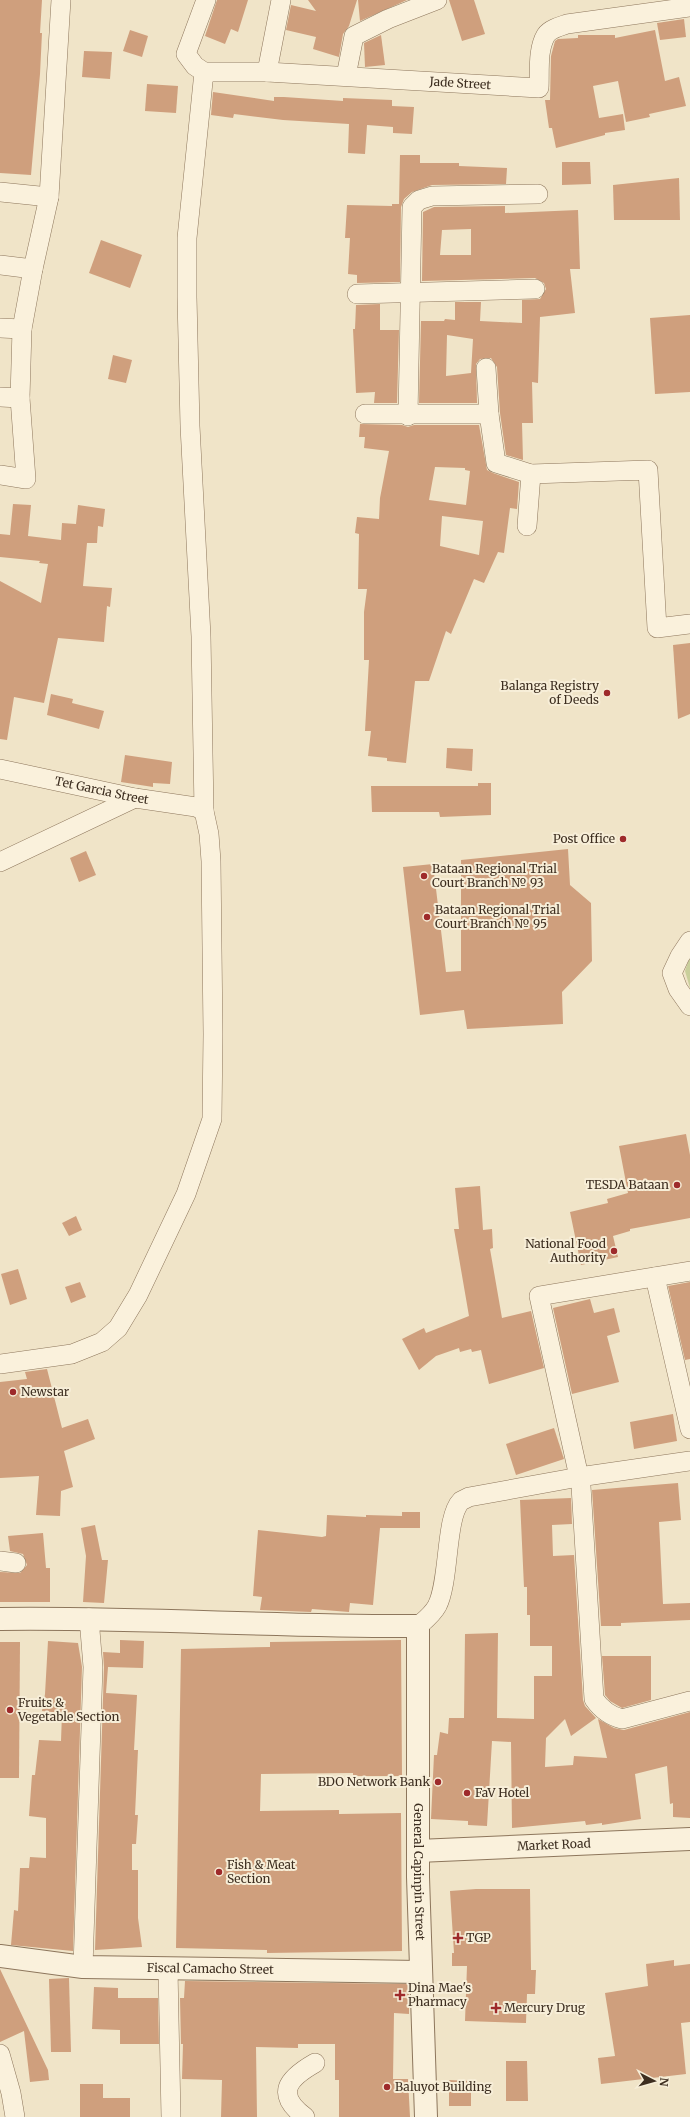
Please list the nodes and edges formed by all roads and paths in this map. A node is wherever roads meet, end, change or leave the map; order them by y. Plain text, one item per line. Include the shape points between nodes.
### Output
1 (61, 0) edge
2 (206, 0) edge
3 (281, 0) edge
4 (437, 0) edge
5 (690, 7) edge
6 (204, 72) junction
7 (267, 72) junction
8 (346, 76) junction
9 (0, 192) edge
10 (538, 194) dead end
11 (49, 197) junction
12 (0, 265) edge
13 (33, 269) junction
14 (535, 289) dead end
15 (410, 292) junction
16 (357, 294) dead end
17 (0, 328) edge
18 (22, 329) junction
19 (486, 368) dead end
20 (0, 397) edge
21 (20, 398) junction
22 (365, 414) dead end
23 (489, 414) junction
24 (408, 416) junction
25 (531, 474) junction
26 (0, 475) edge
27 (527, 526) dead end
28 (690, 624) edge
29 (0, 769) edge
30 (135, 798) junction
31 (204, 811) junction
32 (0, 862) edge
33 (690, 941) edge
34 (690, 1006) edge
35 (690, 1271) edge
36 (655, 1277) junction
37 (0, 1364) edge
38 (690, 1429) edge
39 (690, 1461) edge
40 (579, 1476) junction
41 (89, 1618) junction
42 (0, 1619) edge
43 (418, 1626) junction
44 (690, 1702) edge
45 (690, 1839) edge
46 (418, 1851) junction
47 (0, 1956) edge
48 (83, 1967) junction
49 (168, 1969) junction
50 (420, 1972) junction
51 (0, 2054) edge
52 (315, 2063) dead end
53 (6, 2094) edge
54 (15, 2117) edge
55 (171, 2117) edge
56 (305, 2117) edge
57 (426, 2117) edge

1 - 11 street
2 - 6 street via 186,54 195,66
3 - 7 street
4 - 8 street via 388,19 354,36
5 - 8 street, Jade Street via 556,27 546,35 540,57 540,88
6 - 7 street, Jade Street
6 - 31 street via 187,238 190,426 201,636
7 - 8 street, Jade Street
9 - 11 street
10 - 15 street via 432,196 419,200 412,207
11 - 13 street
12 - 13 street
13 - 18 street
14 - 15 street
15 - 16 street
15 - 24 street
17 - 18 street
18 - 21 street
19 - 23 street
20 - 21 street
21 - 26 street via 26,479
22 - 24 street
23 - 24 street
23 - 25 street via 496,463
25 - 27 street
25 - 28 street via 648,470 657,628
29 - 30 street, Tet Garcia Street
30 - 31 street, Tet Garcia Street via 196,807
30 - 32 street
31 - 37 street via 210,834 211,861 212,1119 186,1194 138,1295 118,1328 102,1342 72,1354
33 - 34 street via 672,973 678,989
35 - 36 street
36 - 38 street
36 - 40 street via 539,1296
39 - 40 street
40 - 43 street via 469,1497 461,1501 454,1513 444,1584 438,1605
40 - 44 street via 594,1699 613,1717 622,1719
41 - 42 street
41 - 43 street via 345,1627
41 - 48 street via 94,1667
43 - 46 street, General Capinpin Street
45 - 46 street, Market Road
46 - 50 street, General Capinpin Street
47 - 48 street, Fiscal Camacho Street
48 - 49 street, Fiscal Camacho Street
49 - 50 street, Fiscal Camacho Street
49 - 55 street
50 - 57 street, General Capinpin Street
51 - 53 street
52 - 56 street via 291,2080 289,2089 288,2098 295,2109
53 - 54 street

